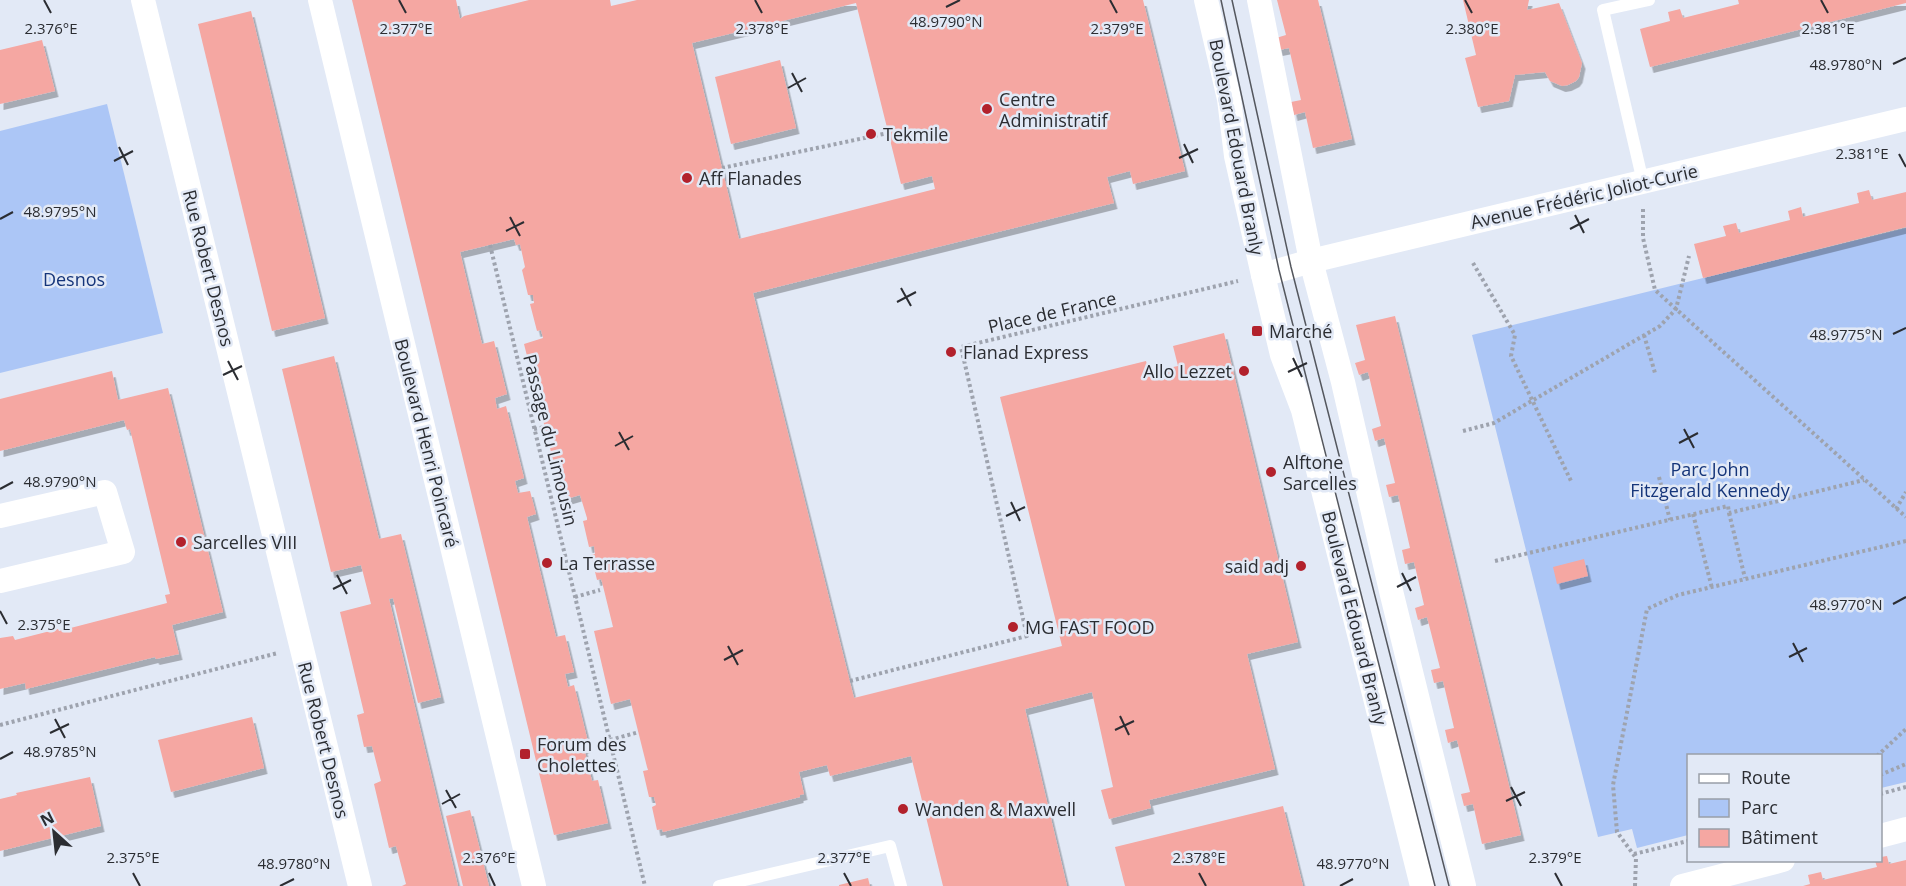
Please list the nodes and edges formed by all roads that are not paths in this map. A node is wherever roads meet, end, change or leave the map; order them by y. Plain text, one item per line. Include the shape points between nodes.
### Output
1 (143, 0) edge
2 (320, 0) edge
3 (1206, 0) edge
4 (1259, 0) edge
5 (1649, 0) edge
6 (1906, 119) edge
7 (1643, 182) junction
8 (1311, 261) junction
9 (1263, 275) junction
10 (0, 516) edge
11 (0, 581) edge
12 (1906, 830) edge
13 (1882, 836) edge
14 (1779, 862) edge
15 (360, 886) edge
16 (534, 886) edge
17 (719, 886) edge
18 (901, 886) edge
19 (1422, 886) edge
20 (1464, 886) edge
21 (1682, 886) edge

1 - 15 street, Rue Robert Desnos
2 - 16 street, Boulevard Henri Poincaré
3 - 9 street, Boulevard Edouard Branly
4 - 8 street
5 - 7 lane via 1603,10
6 - 7 street, Avenue Frédéric Joliot-Curie
7 - 8 street, Avenue Frédéric Joliot-Curie
8 - 9 street, Avenue Frédéric Joliot-Curie
8 - 20 street via 1344,382
9 - 19 street, Boulevard Edouard Branly via 1282,355 1303,410
10 - 11 street via 105,492 123,552
12 - 13 street
14 - 21 street
17 - 18 lane via 890,846

